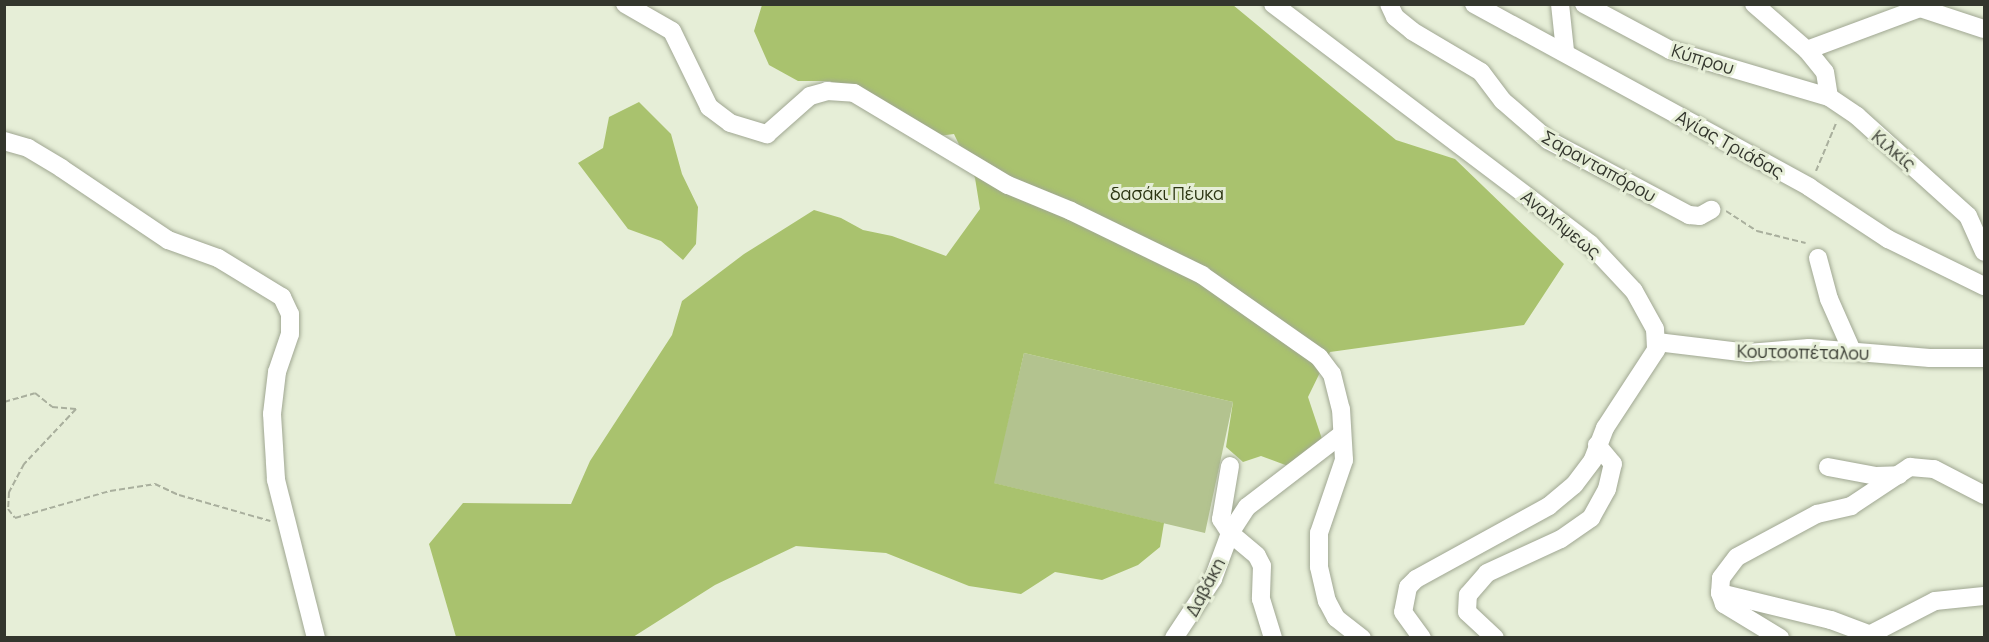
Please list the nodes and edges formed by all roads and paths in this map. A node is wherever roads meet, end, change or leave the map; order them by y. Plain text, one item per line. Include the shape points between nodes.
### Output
1 (625, 4) edge
2 (1273, 4) edge
3 (1389, 4) edge
4 (1474, 4) edge
5 (1560, 4) edge
6 (1584, 4) edge
7 (1754, 4) edge
8 (1921, 6) edge
9 (1984, 29) edge
10 (1807, 50) junction
11 (1565, 51) junction
12 (1829, 96) junction
13 (1845, 106) junction
14 (4, 141) edge
15 (1809, 187) junction
16 (1711, 210) joint
17 (1806, 243) dead end
18 (1984, 252) edge
19 (1818, 258) dead end
20 (1984, 286) edge
21 (1657, 342) junction
22 (1852, 351) junction
23 (1984, 358) edge
24 (4, 402) edge
25 (1341, 435) junction
26 (1597, 445) junction
27 (1230, 466) dead end
28 (1828, 467) dead end
29 (1899, 475) junction
30 (1984, 495) edge
31 (1230, 533) junction
32 (294, 540) junction
33 (1720, 593) junction
34 (1984, 596) edge
35 (1875, 636) edge
36 (316, 638) edge
37 (1174, 638) edge
38 (1273, 638) edge
39 (1362, 638) edge
40 (1422, 638) edge
41 (1495, 638) edge
42 (1780, 638) edge

1 - 25 street via 672,31 709,107 730,123 767,134 778,129 810,96 854,93 1008,185 1202,275 1319,357 1332,374 1341,409
2 - 21 street, Αναλήψεως via 1590,244 1634,291 1652,321
3 - 16 street, Σαρανταπόρου via 1395,17 1412,31 1481,72 1503,101 1548,140 1689,215 1700,216
4 - 11 street, Αγίας Τριάδας
5 - 11 street
6 - 12 street, Κύπρου via 1670,50
7 - 10 street
8 - 9 street
8 - 10 street
10 - 12 street via 1825,72
11 - 15 street, Αγίας Τριάδας
12 - 13 street, Κιλκίς
13 - 15 path
13 - 18 street, Κιλκίς via 1968,216
14 - 32 street via 28,148 168,240 218,258 282,297 290,314 290,334 277,372 272,414 276,480
15 - 20 street, Αγίας Τριάδας via 1888,239
16 - 17 path via 1723,209 1757,231
19 - 22 street via 1829,299
21 - 22 street, Κουτσοπέταλου via 1748,352 1809,348
21 - 26 street via 1649,362
22 - 23 street, Κουτσοπέταλου
24 - 32 path via 35,393 52,407 76,409 24,464 9,492 8,509 15,518 110,491 155,483 179,495 270,521
25 - 31 street, Δαβάκη via 1257,496
25 - 39 street via 1344,460 1319,533 1319,567 1327,601 1336,618
26 - 40 street via 1585,474 1562,497 1408,587 1403,612
26 - 41 street via 1613,465 1607,489 1591,518 1561,539 1487,573 1468,595 1467,612
27 - 31 street via 1221,511
28 - 29 street via 1876,476
29 - 30 street via 1910,467 1934,469
29 - 33 street via 1851,506 1817,513 1737,557 1721,578
31 - 37 street, Δαβάκη via 1213,579
31 - 38 street via 1257,556 1262,566 1261,599
32 - 36 street
33 - 35 street via 1832,620
33 - 42 street via 1730,610
34 - 35 street via 1935,601

